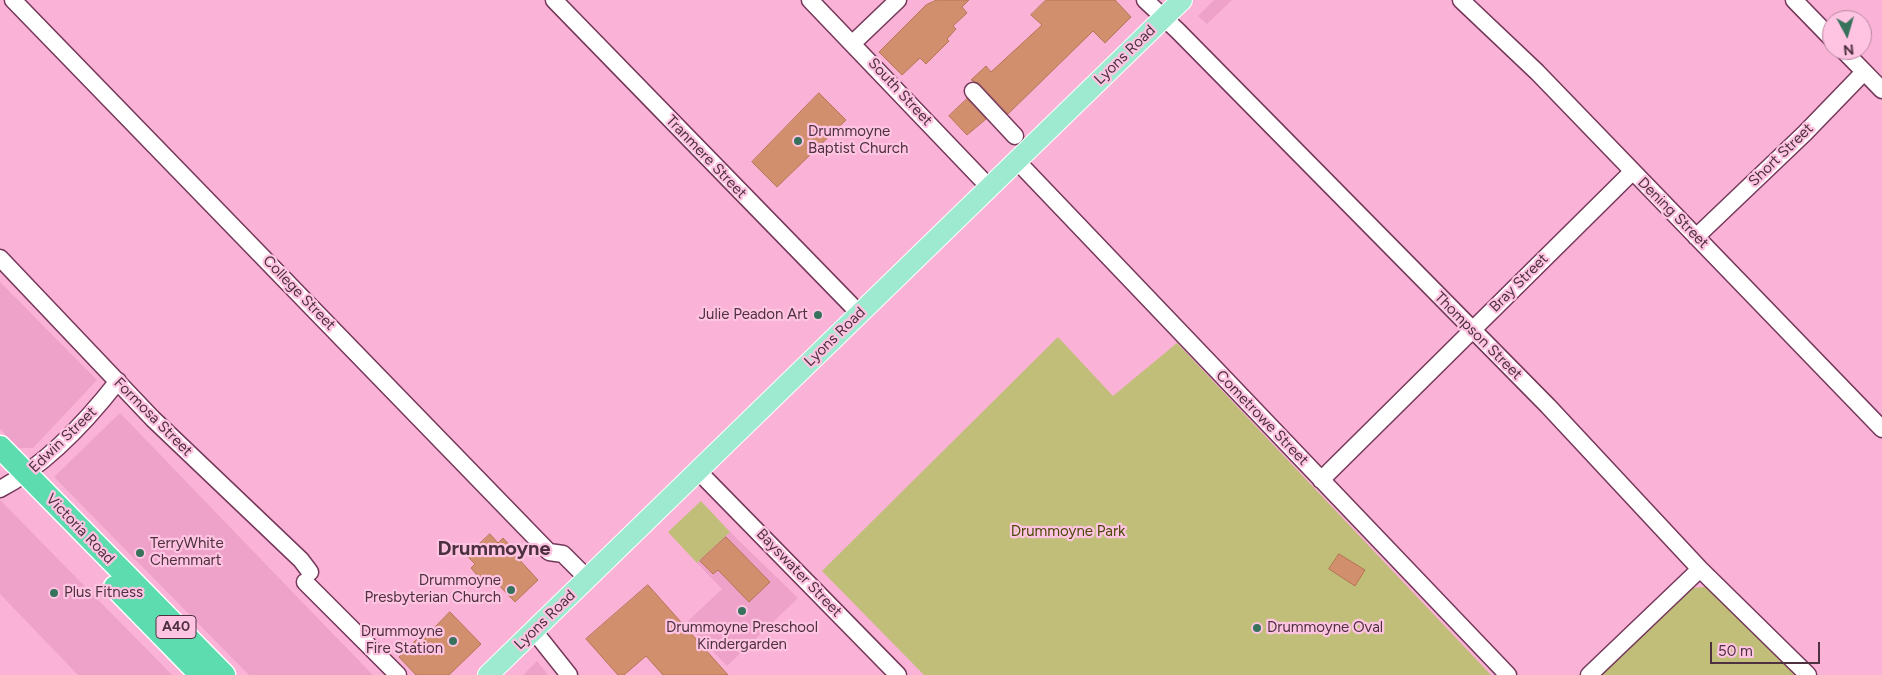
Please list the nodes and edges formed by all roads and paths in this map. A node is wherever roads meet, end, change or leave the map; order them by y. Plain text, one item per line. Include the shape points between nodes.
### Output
1 (13, 0) edge
2 (554, 0) edge
3 (810, 0) edge
4 (898, 0) edge
5 (1144, 0) edge
6 (1182, 0) edge
7 (1461, 0) edge
8 (1794, 0) edge
9 (1163, 19) junction
10 (1822, 29) edge
11 (853, 43) junction
12 (1853, 60) edge
13 (1864, 72) junction
14 (1882, 90) edge
15 (973, 91) dead end
16 (1015, 136) dead end
17 (1016, 160) junction
18 (1632, 172) junction
19 (989, 187) junction
20 (1696, 237) junction
21 (0, 258) edge
22 (859, 313) junction
23 (1472, 332) junction
24 (118, 381) junction
25 (1882, 429) edge
26 (0, 447) edge
27 (699, 472) junction
28 (10, 479) edge
29 (1321, 480) junction
30 (1700, 569) junction
31 (588, 580) junction
32 (534, 631) junction
33 (201, 675) edge
34 (224, 675) edge
35 (398, 675) edge
36 (488, 675) edge
37 (569, 675) edge
38 (898, 675) edge
39 (1508, 675) edge
40 (1589, 675) edge
41 (1808, 675) edge

1 - 31 street, College Street via 549,552 562,554
2 - 22 street, Tranmere Street
3 - 11 street, South Street
4 - 11 street
5 - 9 street, Thompson Street
6 - 9 main road, Lyons Road
7 - 18 street, Dening Street via 1537,72
8 - 10 street
9 - 17 main road, Lyons Road
9 - 23 street, Thompson Street
11 - 19 street, South Street
12 - 13 street
13 - 14 street
13 - 20 street, Short Street
15 - 16 street
17 - 19 main road, Lyons Road
17 - 29 street, Cometrowe Street
18 - 20 street, Dening Street
18 - 23 street, Bray Street
19 - 22 main road, Lyons Road
20 - 25 street, Dening Street
21 - 24 street, Formosa Street
22 - 27 main road, Lyons Road
23 - 29 street, Bray Street
23 - 30 street, Thompson Street via 1548,406
24 - 28 street, Edwin Street via 101,403
24 - 35 street, Formosa Street via 153,419 301,560 308,577
26 - 28 highway, Victoria Road / A40
27 - 31 main road, Lyons Road
27 - 38 street, Bayswater Street
28 - 33 highway, Victoria Road / A40
28 - 34 highway, Victoria Road / A40
29 - 39 street, Cometrowe Street
30 - 40 street
30 - 41 street, Thompson Street
31 - 32 main road, Lyons Road
32 - 36 main road, Lyons Road
32 - 37 street

